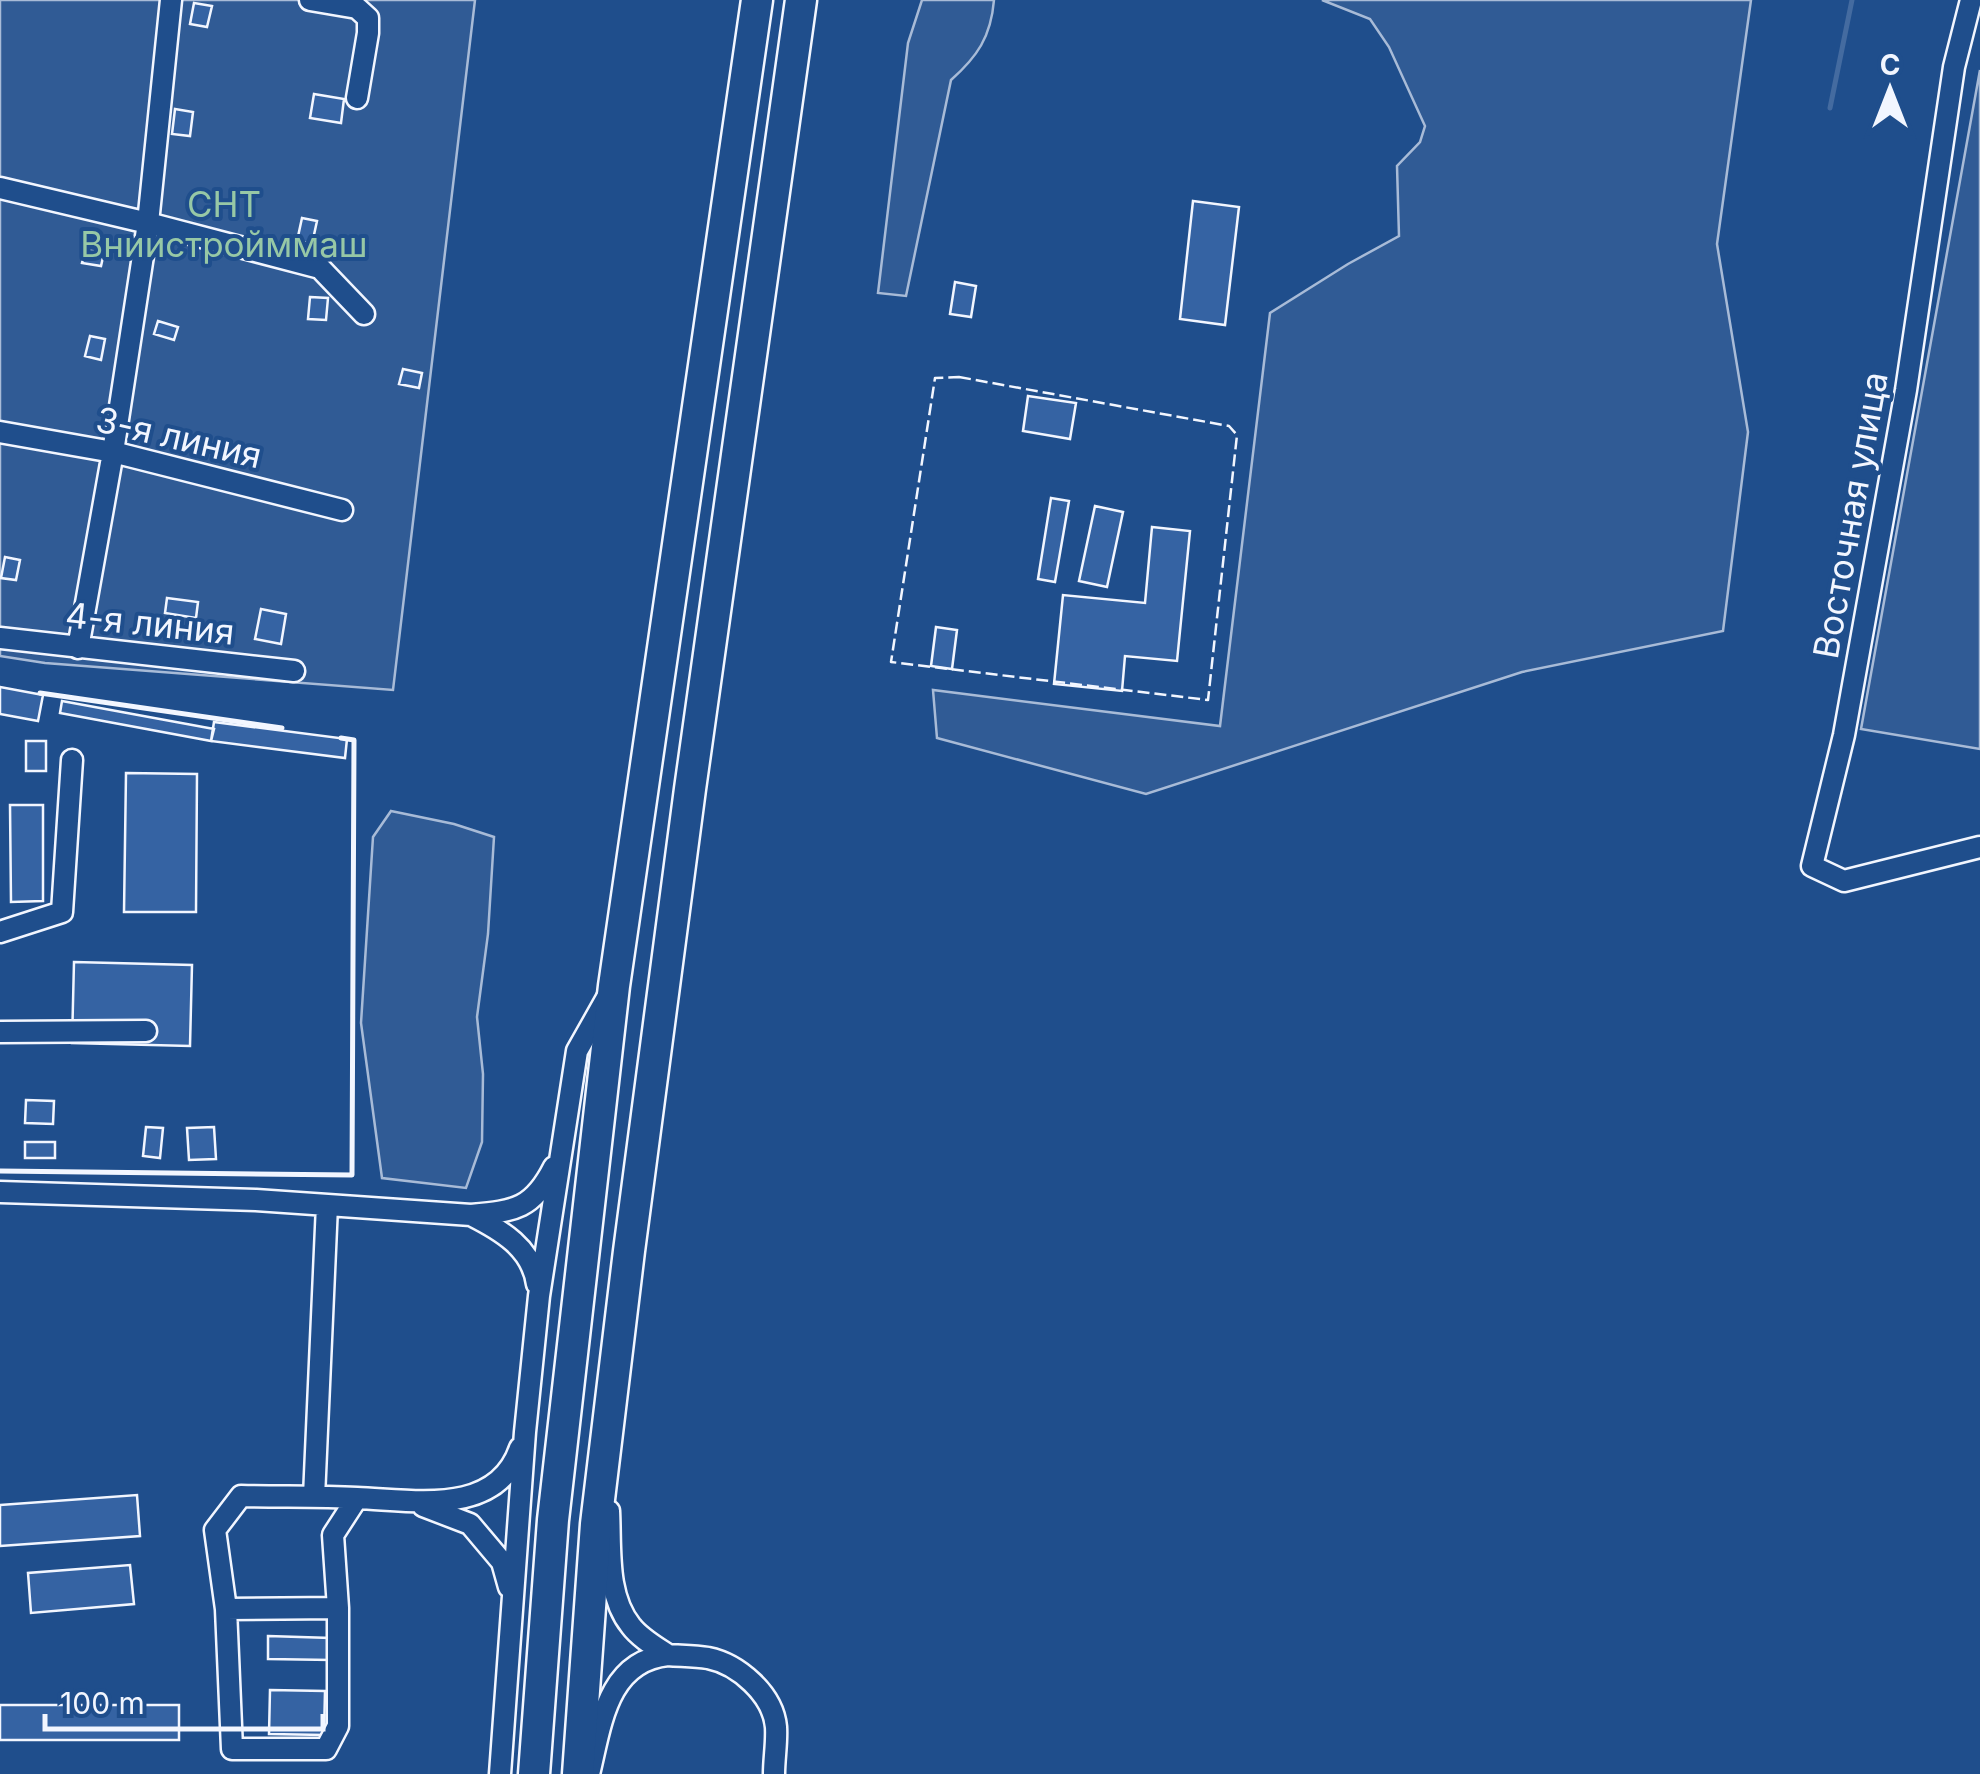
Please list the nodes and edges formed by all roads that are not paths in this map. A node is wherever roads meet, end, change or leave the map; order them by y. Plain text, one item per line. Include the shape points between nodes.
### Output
1 (172, 0) edge
2 (310, 0) edge
3 (757, 0) edge
4 (801, 0) edge
5 (1971, 0) edge
6 (357, 98) dead end
7 (0, 188) edge
8 (148, 222) junction
9 (364, 314) dead end
10 (0, 432) edge
11 (113, 452) junction
12 (342, 510) dead end
13 (0, 638) edge
14 (78, 648) junction
15 (294, 672) dead end
16 (72, 760) dead end
17 (1980, 848) edge
18 (0, 932) edge
19 (614, 986) junction
20 (146, 1031) dead end
21 (0, 1032) edge
22 (560, 1157) junction
23 (0, 1192) edge
24 (327, 1205) junction
25 (471, 1215) junction
26 (539, 1296) junction
27 (526, 1432) junction
28 (606, 1443) junction
29 (314, 1498) junction
30 (357, 1498) junction
31 (412, 1502) junction
32 (513, 1600) junction
33 (338, 1608) junction
34 (226, 1610) junction
35 (668, 1655) junction
36 (500, 1774) edge
37 (534, 1774) edge
38 (578, 1774) edge
39 (590, 1774) edge
40 (774, 1774) edge

1 - 8 street
2 - 6 street via 357,8 368,18
3 - 19 highway
4 - 28 highway
5 - 17 street, Восточная улица via 1954,67 1906,390 1844,735 1812,866 1844,881
7 - 8 street
8 - 9 street via 320,268
8 - 11 street
10 - 11 street, 3-я линия
11 - 12 street, 3-я линия
11 - 14 street
13 - 14 street, 4-я линия
14 - 15 street, 4-я линия
16 - 18 street via 62,912
19 - 22 street via 577,1051
19 - 37 highway via 553,1520
20 - 21 street
22 - 25 street via 536,1197 517,1208
22 - 26 street
23 - 24 street
24 - 25 street
24 - 29 street
25 - 26 street via 520,1247 535,1269
26 - 27 street
27 - 31 street via 509,1473 488,1488 454,1501
27 - 32 street
28 - 35 street via 616,1596 632,1628
28 - 38 highway
29 - 30 street
29 - 34 street via 241,1496 215,1530
30 - 31 street
30 - 33 street via 333,1535
31 - 32 street via 470,1524 502,1562
32 - 36 street
33 - 34 street
33 - 34 street via 338,1726 326,1749 232,1750
35 - 39 street via 652,1656 616,1684
35 - 40 street via 721,1662 763,1695 776,1723

